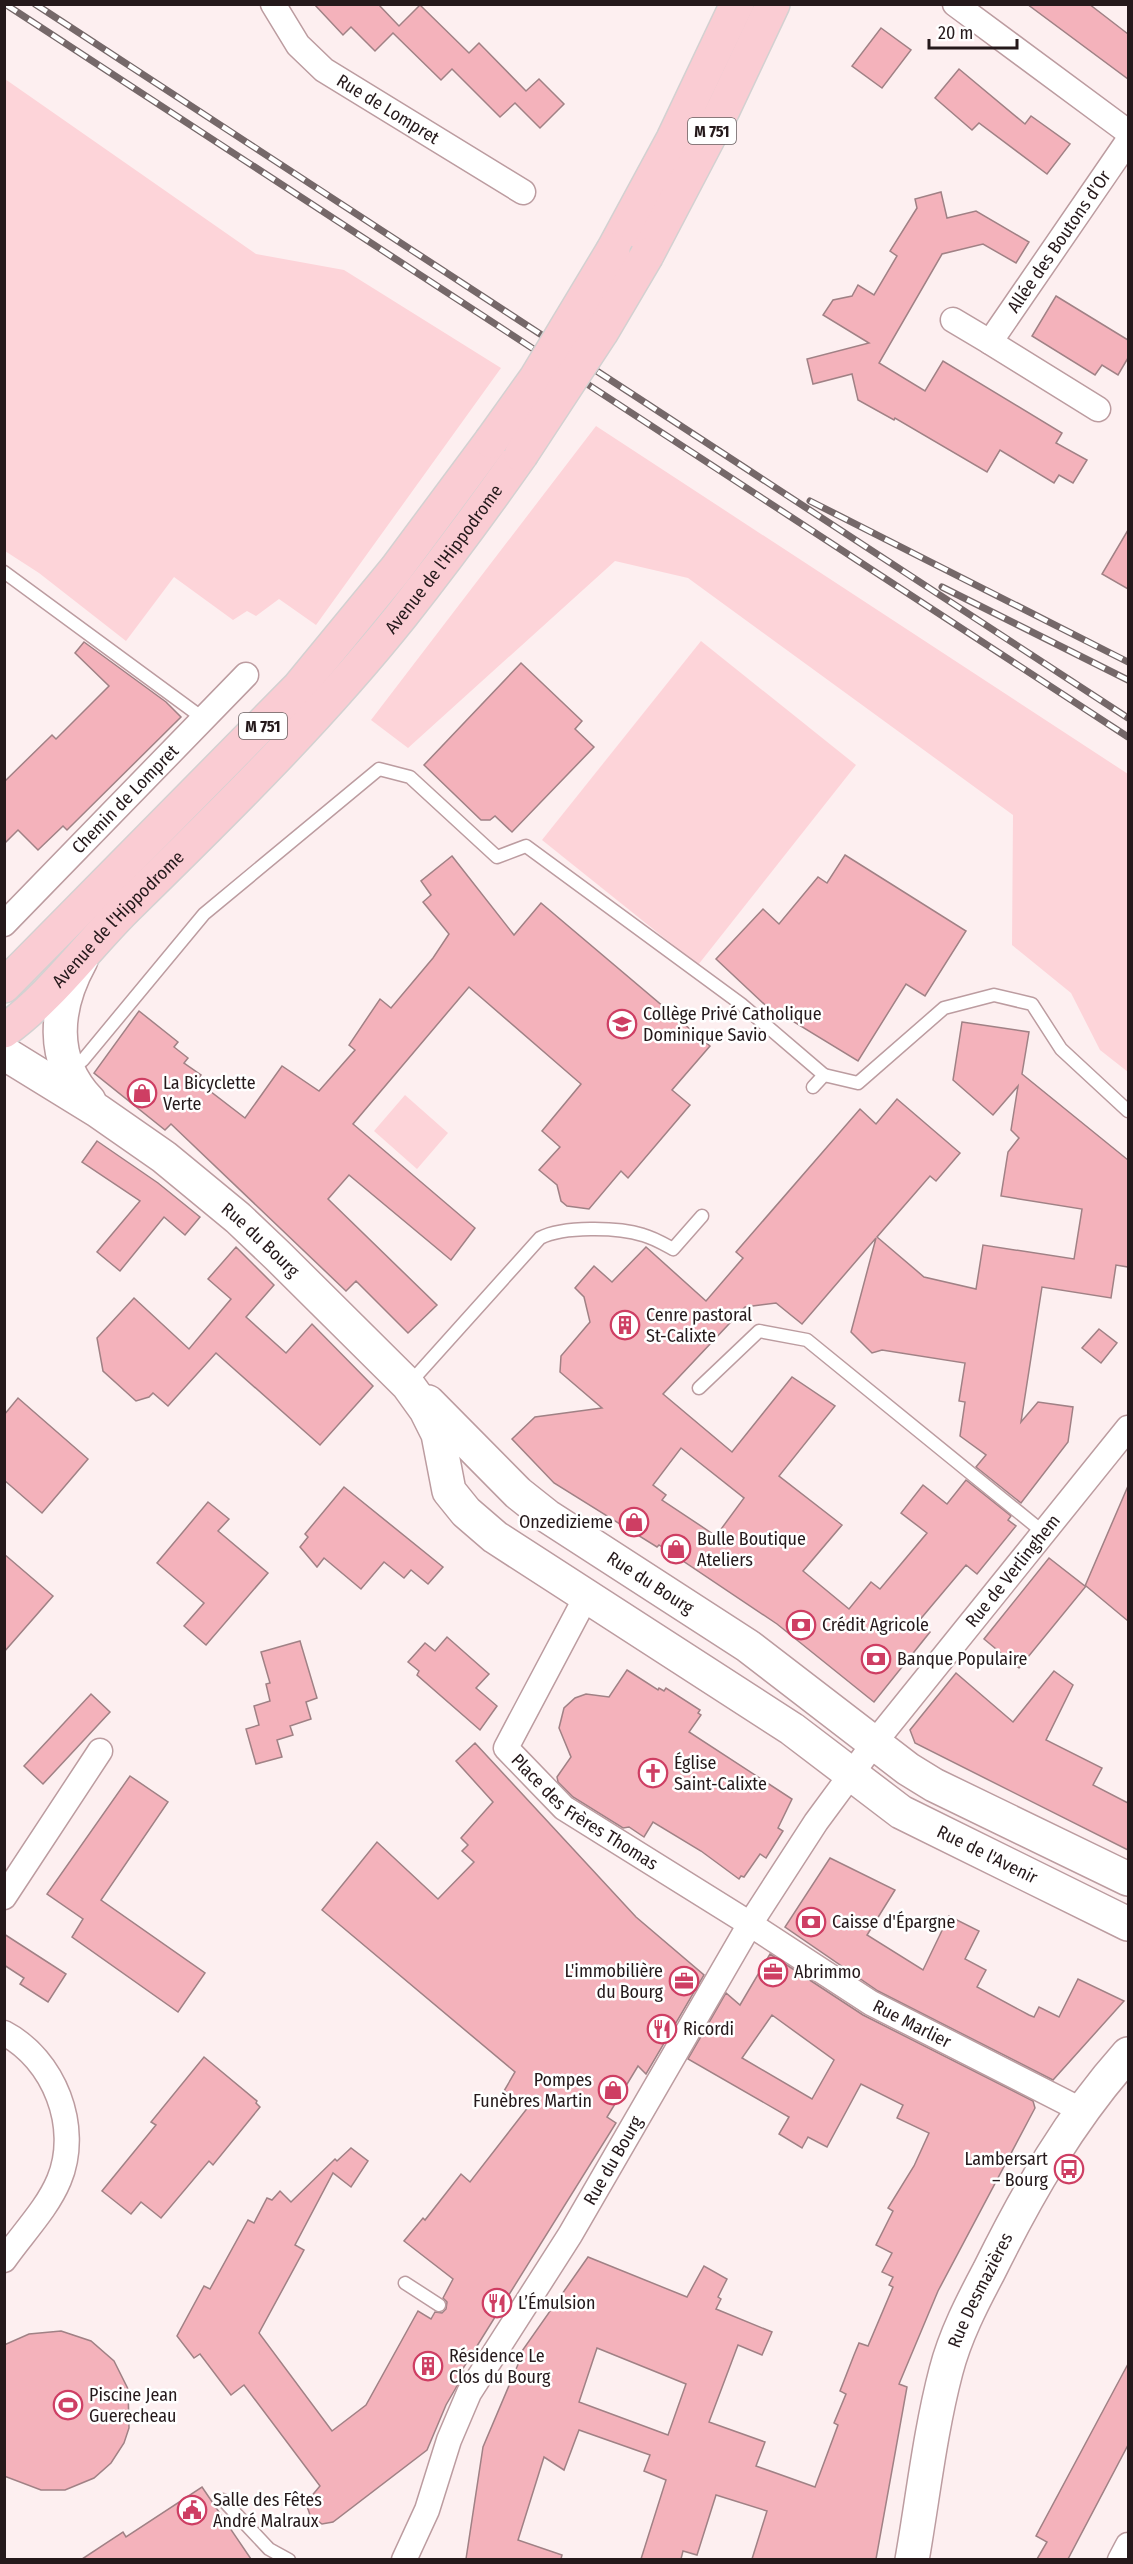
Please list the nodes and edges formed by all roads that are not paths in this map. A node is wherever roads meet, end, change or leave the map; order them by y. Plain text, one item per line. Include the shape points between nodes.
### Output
1 (273, 4) edge
2 (737, 4) edge
3 (772, 4) edge
4 (955, 4) edge
5 (1128, 132) edge
6 (1128, 141) edge
7 (523, 192) dead end
8 (953, 320) dead end
9 (990, 342) junction
10 (1098, 409) dead end
11 (4, 572) edge
12 (246, 675) dead end
13 (204, 719) junction
14 (4, 924) edge
15 (84, 954) junction
16 (4, 986) edge
17 (4, 1031) edge
18 (4, 1053) edge
19 (69, 1071) junction
20 (824, 1075) junction
21 (813, 1087) dead end
22 (98, 1111) junction
23 (1128, 1111) edge
24 (702, 1216) dead end
25 (408, 1385) junction
26 (699, 1388) dead end
27 (1128, 1428) edge
28 (1043, 1532) junction
29 (586, 1597) junction
30 (875, 1742) junction
31 (100, 1751) dead end
32 (851, 1774) junction
33 (1128, 1879) edge
34 (4, 1897) edge
35 (750, 1924) junction
36 (1128, 1924) edge
37 (4, 2034) edge
38 (1128, 2054) edge
39 (1081, 2110) junction
40 (4, 2260) edge
41 (405, 2283) dead end
42 (439, 2305) dead end
43 (223, 2500) dead end
44 (1128, 2545) edge
45 (289, 2559) edge
46 (404, 2559) edge
47 (912, 2559) edge
48 (1120, 2559) edge

1 - 7 street, Rue de Lompret via 298,45 324,70
2 - 16 main road, Avenue de l'Hippodrome / M 751, bridge via 673,139 613,250 536,378 491,441 368,605 299,687
3 - 15 main road, Avenue de l'Hippodrome / M 751, bridge via 723,110 647,255 521,455 401,615 353,672 248,789
4 - 5 street
6 - 9 street, Allée des Boutons d'Or
8 - 9 street
9 - 10 street
11 - 13 lane
12 - 13 street, Chemin de Lompret
13 - 14 street, Chemin de Lompret
15 - 17 main road, Avenue de l'Hippodrome / M 751 via 50,994
15 - 19 street, Rue du Bourg via 68,984 60,1012 61,1043
18 - 22 street, Rue du Bourg
19 - 20 lane via 83,1060 204,914 379,768 410,777 497,857 526,846 741,1004
19 - 22 street, Rue du Bourg
20 - 21 lane
20 - 23 lane via 858,1083 944,1008 994,995 1032,1004 1061,1049
22 - 25 street, Rue du Bourg via 164,1157 238,1218
24 - 25 lane via 673,1249 646,1236 623,1231 559,1232 540,1238
25 - 29 street, Rue du Bourg via 439,1440 449,1491 466,1512 495,1537
25 - 30 street, Rue du Bourg via 447,1418 518,1493 547,1516 766,1659
26 - 28 lane via 759,1331 807,1340
27 - 28 street, Rue de Verlinghem
28 - 30 street, Rue de Verlinghem
29 - 32 street, Rue du Bourg via 760,1708
29 - 35 street, Place des Frères Thomas via 506,1748 564,1808
30 - 32 street, Rue du Bourg
30 - 33 street via 934,1785
31 - 34 street
32 - 35 street, Rue du Bourg
32 - 36 street, Rue de l'Avenir via 911,1818
35 - 39 street, Rue Marlier via 871,2003
35 - 46 street, Rue du Bourg via 564,2244 469,2393 427,2510
37 - 40 street via 15,2039 43,2066 59,2095 66,2136 59,2180
38 - 39 street, Rue Desmazières
39 - 47 street, Rue Desmazières via 1023,2200 958,2334 939,2403
41 - 42 lane
43 - 45 lane via 269,2549
44 - 48 street

